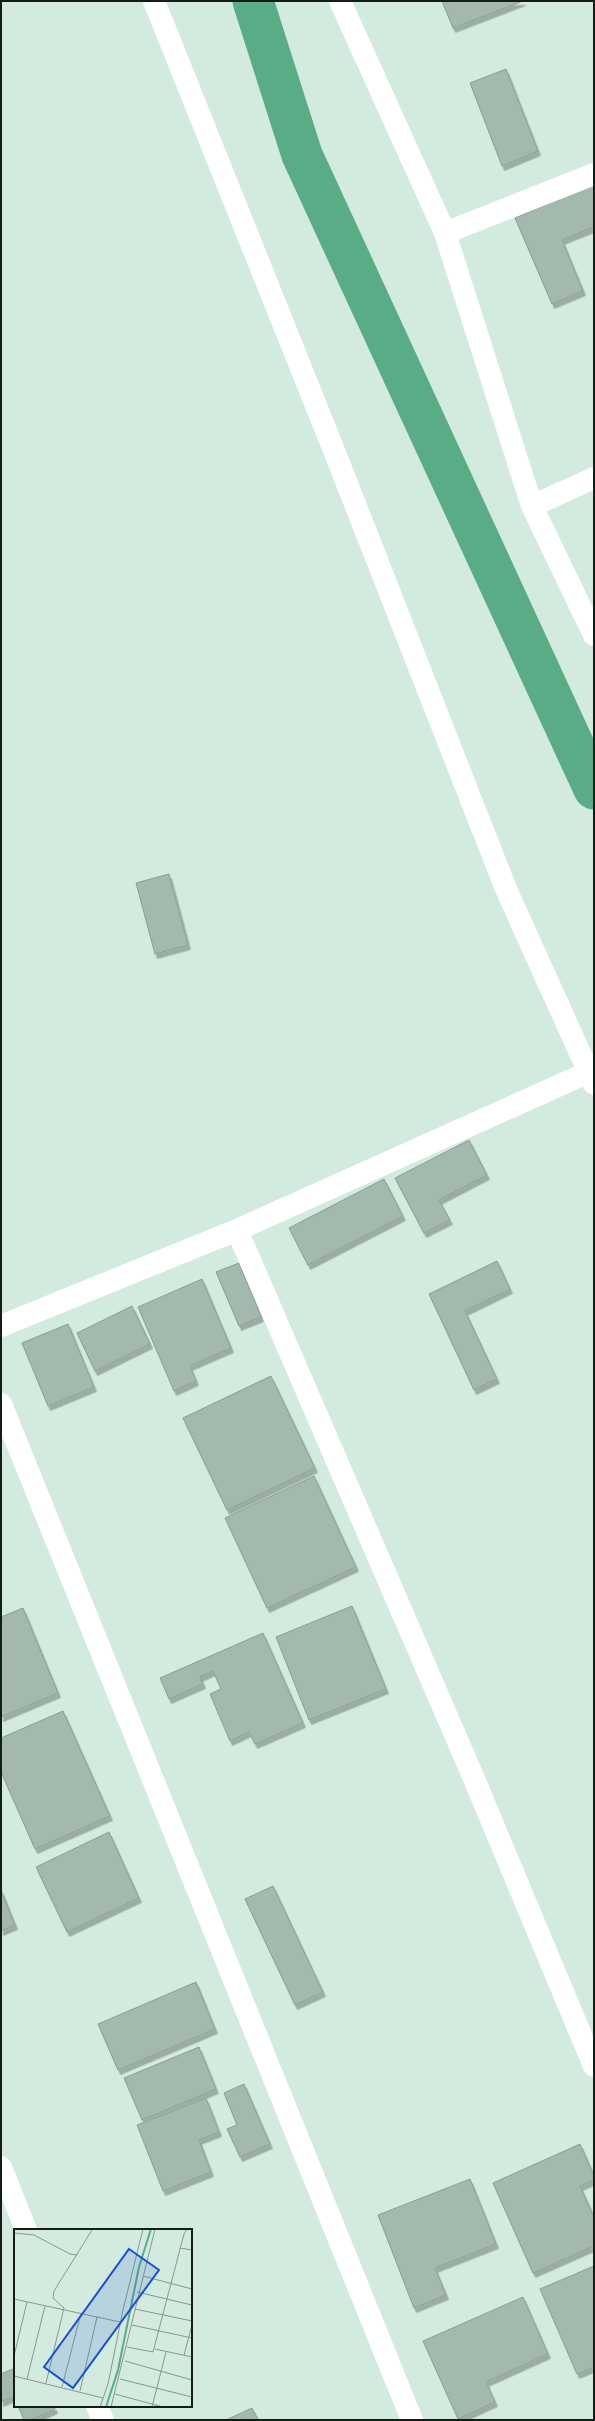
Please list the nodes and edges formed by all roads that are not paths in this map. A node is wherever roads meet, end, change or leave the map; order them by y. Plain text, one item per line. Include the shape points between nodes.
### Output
1 (154, 1) edge
2 (340, 1) edge
3 (594, 174) edge
4 (445, 233) junction
5 (594, 478) edge
6 (532, 506) junction
7 (594, 635) edge
8 (591, 1078) edge
9 (237, 1230) junction
10 (1, 1326) edge
11 (1, 1404) edge
12 (594, 2066) edge
13 (1, 2167) edge
14 (26, 2229) edge
15 (97, 2407) edge
16 (103, 2420) edge
17 (412, 2420) edge

1 - 8 street via 506,890
2 - 4 street
3 - 4 street
4 - 6 street
5 - 6 street
6 - 7 street
8 - 9 street
9 - 10 street
9 - 12 street via 472,1774
11 - 17 street
13 - 14 street
15 - 16 street

